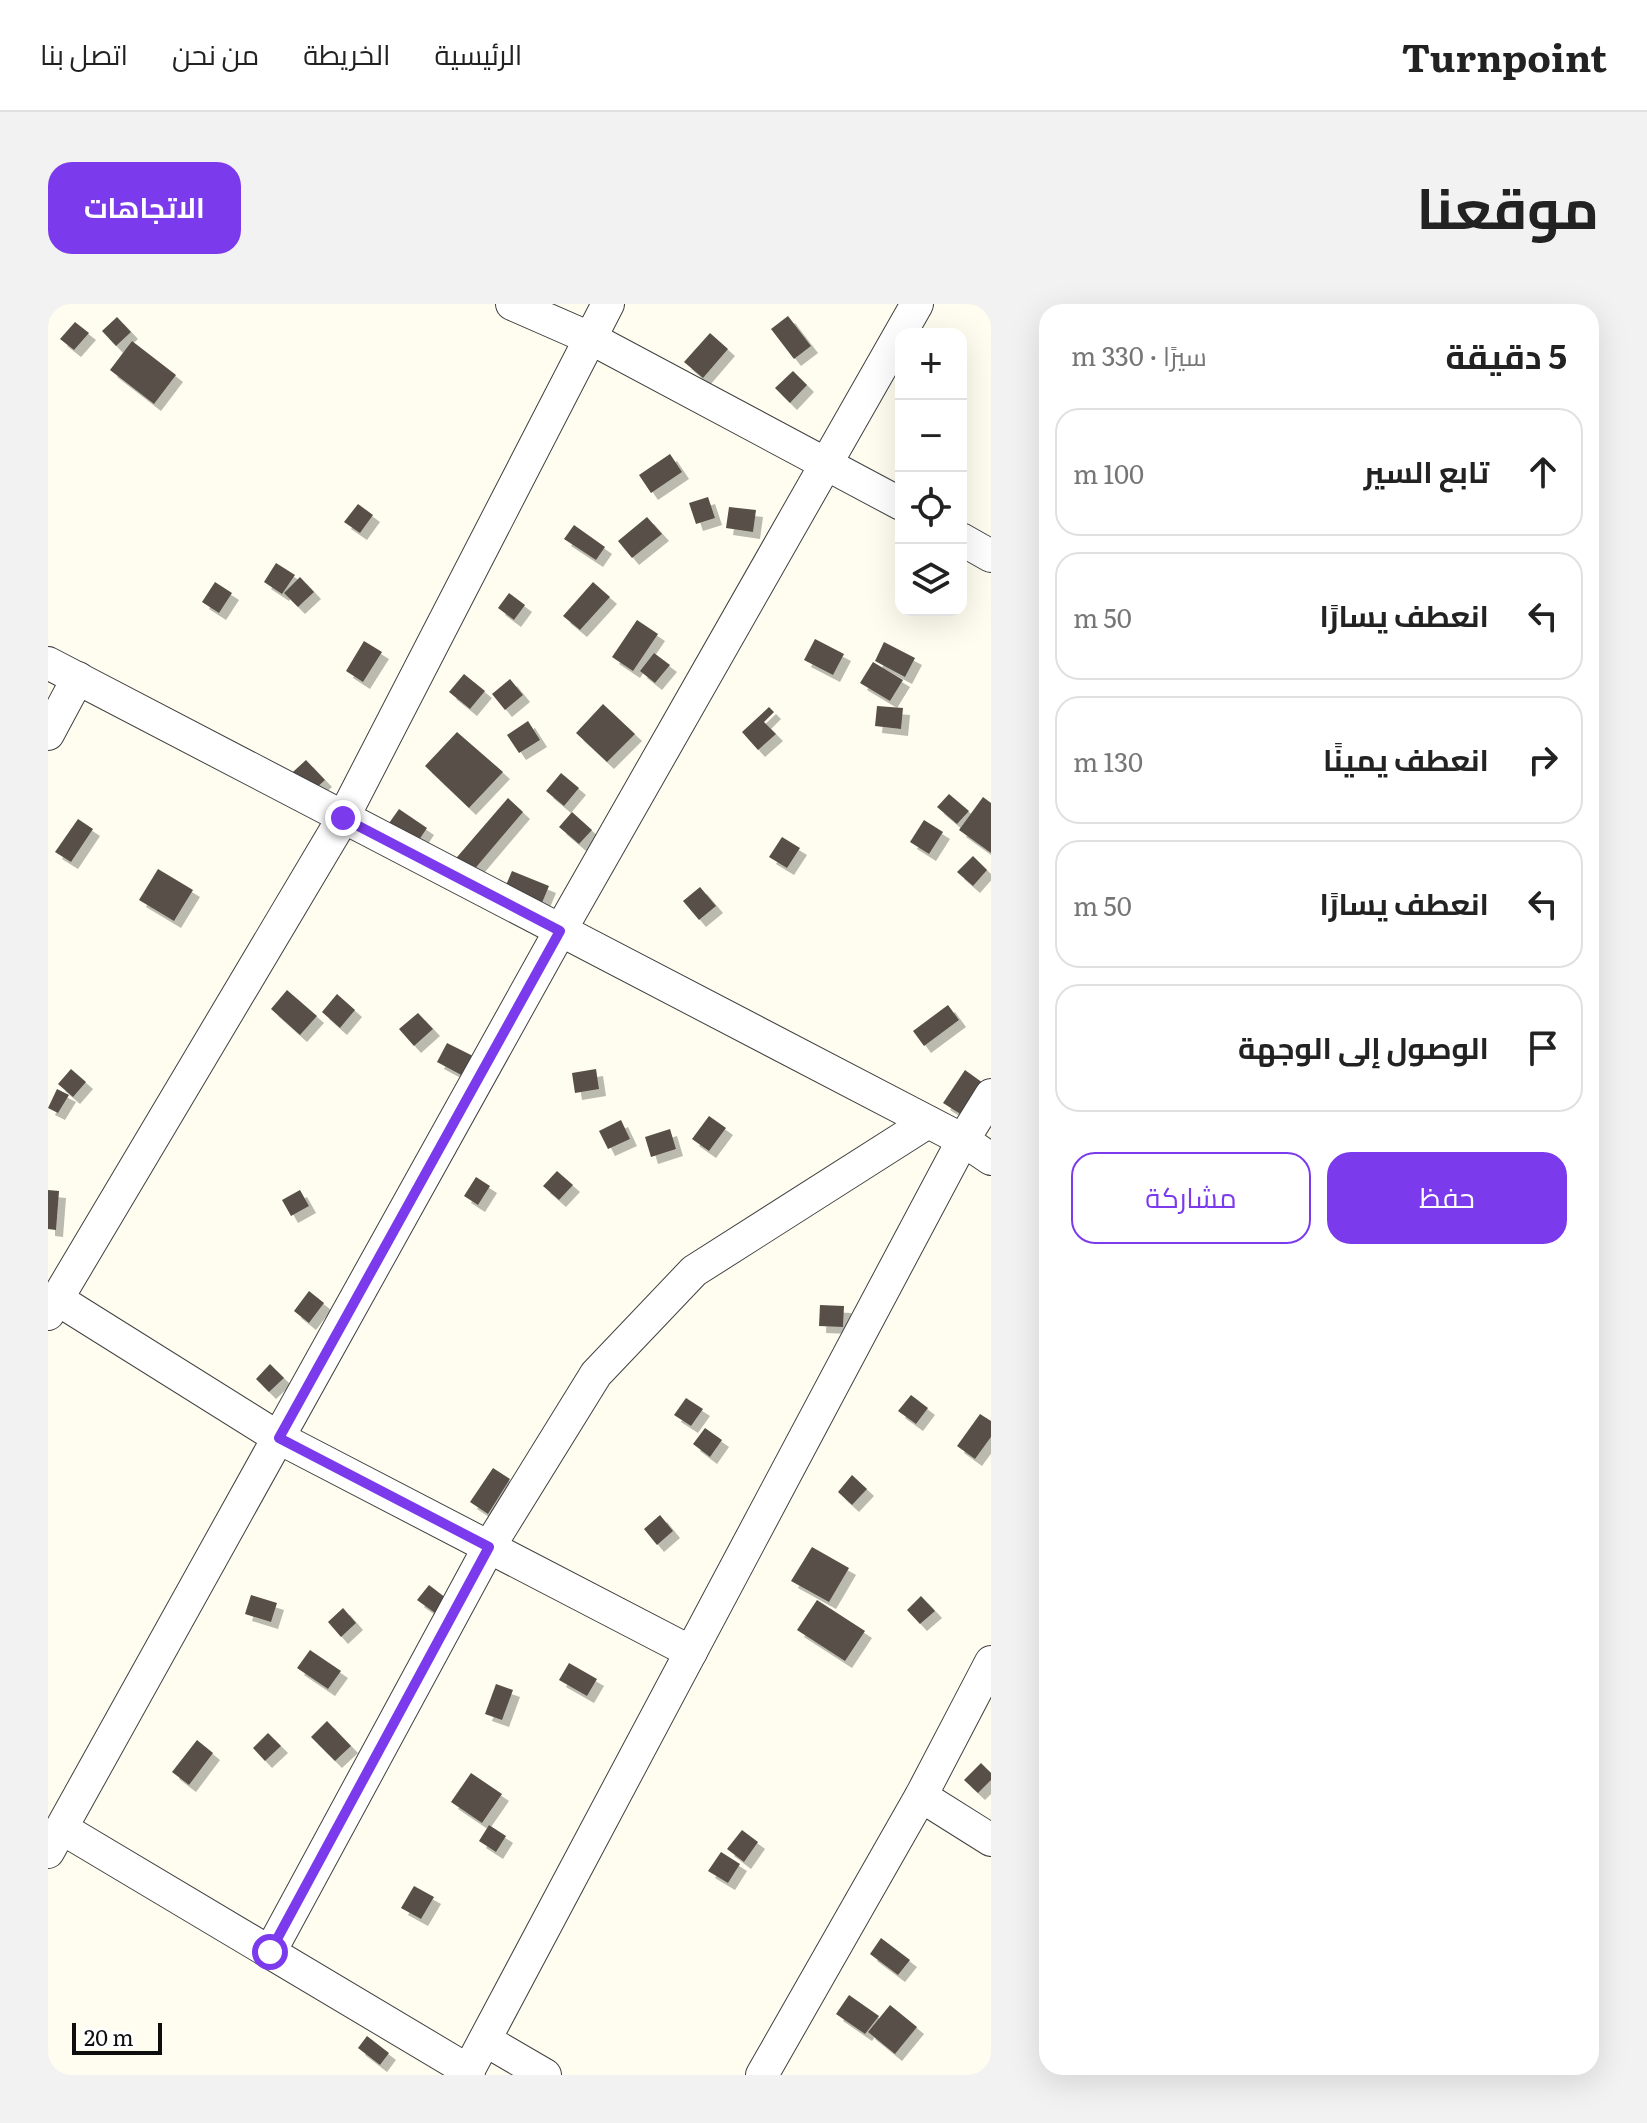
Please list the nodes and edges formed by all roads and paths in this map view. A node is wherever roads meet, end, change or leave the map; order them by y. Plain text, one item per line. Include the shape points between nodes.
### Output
1 (512, 304) edge
2 (608, 304) edge
3 (917, 304) edge
4 (592, 339) junction
5 (827, 462) junction
6 (895, 501) edge
7 (967, 542) edge
8 (991, 556) edge
9 (48, 663) edge
10 (78, 678) junction
11 (48, 734) edge
12 (343, 818) junction
13 (560, 931) junction
14 (991, 1095) edge
15 (928, 1122) junction
16 (963, 1140) junction
17 (991, 1159) edge
18 (52, 1307) edge
19 (279, 1438) junction
20 (489, 1547) junction
21 (691, 1652) junction
22 (991, 1662) edge
23 (921, 1796) junction
24 (991, 1840) edge
25 (55, 1841) edge
26 (270, 1952) junction
27 (485, 2040) junction
28 (468, 2073) edge
29 (545, 2075) edge
30 (762, 2075) edge

1 - 4 street
2 - 4 street
3 - 5 street
4 - 5 street
4 - 12 street
5 - 6 street
5 - 13 street
7 - 8 street
9 - 10 street
10 - 11 street
10 - 12 street
12 - 13 street
12 - 18 street
13 - 15 street
13 - 19 street
14 - 16 street
15 - 16 street
15 - 20 street via 694,1271 596,1374
16 - 17 street
16 - 21 street
18 - 19 street
19 - 20 street
19 - 25 street
20 - 21 street
20 - 26 street
21 - 27 street
22 - 23 street
23 - 24 street
23 - 30 street
25 - 26 street
26 - 28 street
27 - 28 street
27 - 29 street

